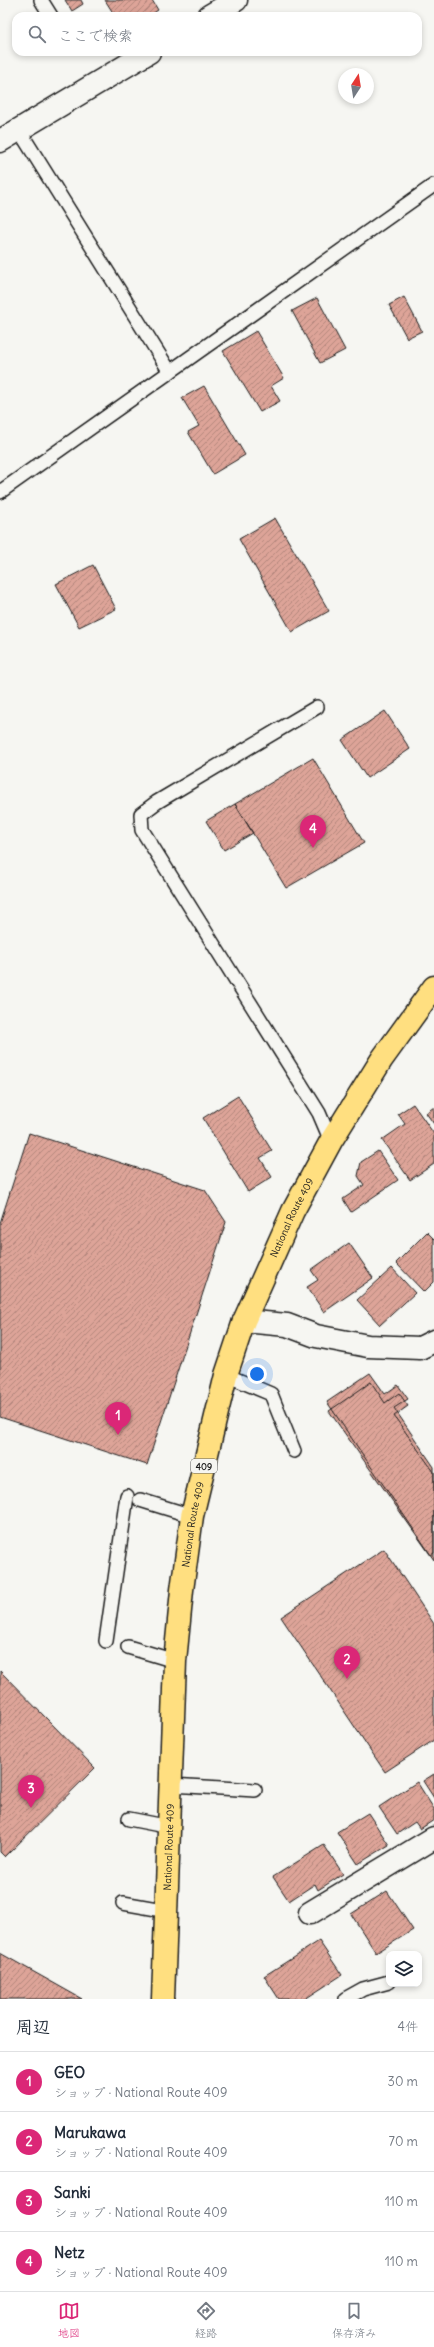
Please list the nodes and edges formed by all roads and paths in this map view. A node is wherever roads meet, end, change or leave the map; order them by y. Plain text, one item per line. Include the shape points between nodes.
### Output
1 (41, 0) edge
2 (236, 0) edge
3 (48, 12) edge
4 (216, 12) edge
5 (142, 56) edge
6 (19, 130) junction
7 (0, 141) edge
8 (434, 185) edge
9 (170, 372) junction
10 (0, 492) edge
11 (317, 707) dead end
12 (434, 987) edge
13 (331, 1141) junction
14 (244, 1320) junction
15 (434, 1341) edge
16 (226, 1375) junction
17 (294, 1451) dead end
18 (127, 1496) dead end
19 (140, 1500) dead end
20 (192, 1516) junction
21 (106, 1641) dead end
22 (128, 1647) dead end
23 (175, 1661) junction
24 (171, 1785) junction
25 (255, 1790) dead end
26 (129, 1819) dead end
27 (170, 1827) junction
28 (434, 1838) edge
29 (123, 1903) dead end
30 (168, 1911) junction
31 (310, 1913) dead end
32 (386, 1983) edge
33 (164, 1999) edge
34 (345, 1999) edge

1 - 3 lane
2 - 4 street
5 - 6 street
6 - 7 street
6 - 9 lane
8 - 9 lane
9 - 10 lane
11 - 13 lane via 141,814 142,830 319,1113
12 - 13 highway, National Route 409 / 409 via 382,1059
13 - 14 highway, National Route 409 / 409 via 293,1212
14 - 15 street via 286,1325 316,1336 368,1346 420,1348
14 - 16 highway, National Route 409 / 409
16 - 17 lane via 271,1394
16 - 20 highway, National Route 409 / 409
18 - 21 lane
19 - 20 lane
20 - 23 highway, National Route 409 / 409
22 - 23 lane
23 - 24 highway, National Route 409 / 409
24 - 25 lane
24 - 27 highway, National Route 409 / 409
26 - 27 lane
27 - 30 highway, National Route 409 / 409
28 - 31 street
29 - 30 lane
30 - 33 highway, National Route 409 / 409
32 - 34 lane via 363,1989

